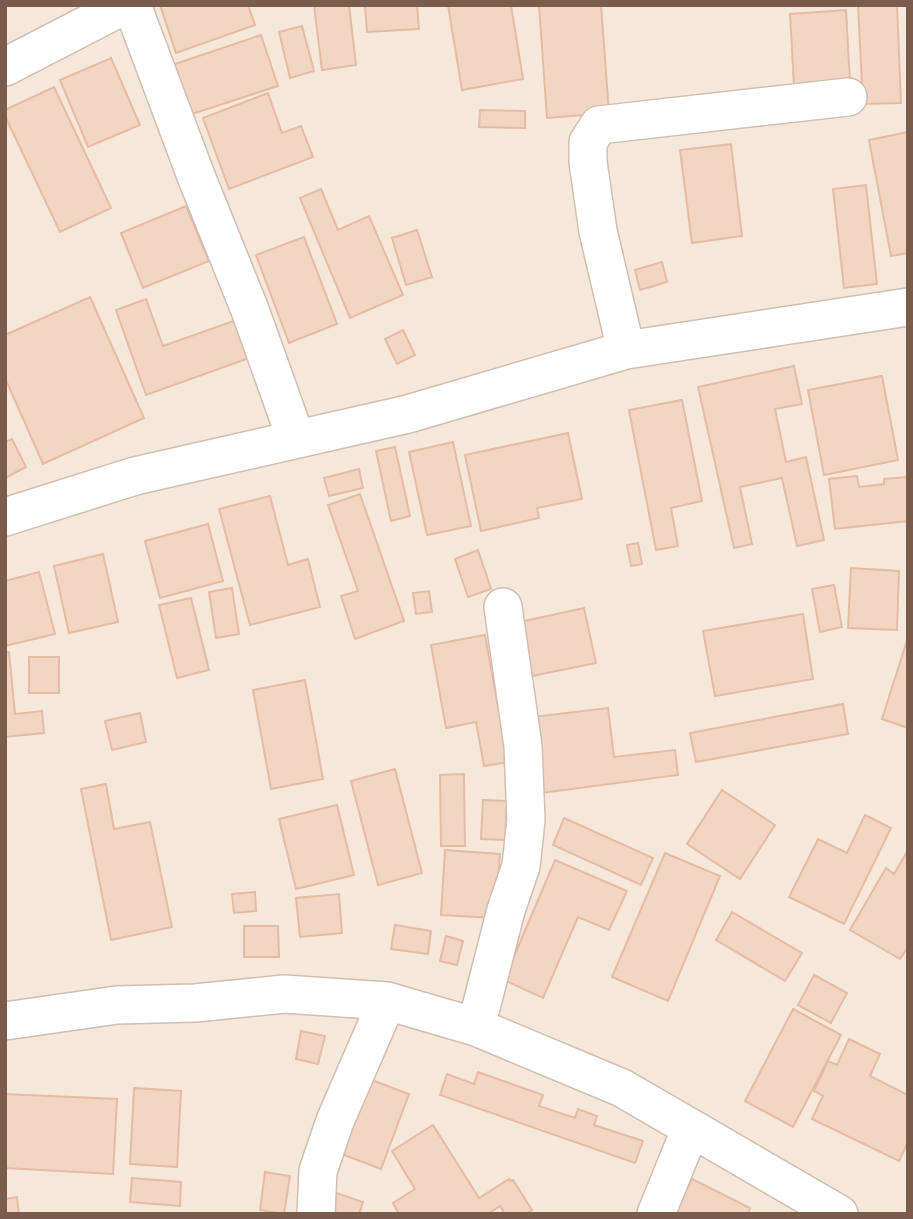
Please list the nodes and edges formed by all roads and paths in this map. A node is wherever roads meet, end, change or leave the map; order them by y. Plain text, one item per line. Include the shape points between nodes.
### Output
1 (124, 5) edge
2 (132, 5) edge
3 (5, 66) edge
4 (848, 97) dead end
5 (908, 307) edge
6 (626, 350) junction
7 (296, 439) junction
8 (5, 517) edge
9 (503, 607) dead end
10 (387, 1001) junction
11 (5, 1021) edge
12 (476, 1027) junction
13 (691, 1128) junction
14 (316, 1214) edge
15 (656, 1214) edge
16 (839, 1214) edge

1 - 3 street
2 - 7 street
4 - 6 street via 599,125 588,142 588,162 598,231
5 - 6 street
6 - 7 street via 408,414
7 - 8 street via 135,476
9 - 12 street via 523,746 526,820 521,866
10 - 11 street via 284,993 195,1003 117,1005
10 - 12 street
10 - 14 street via 318,1171
12 - 13 street via 622,1088
13 - 15 street
13 - 16 street

